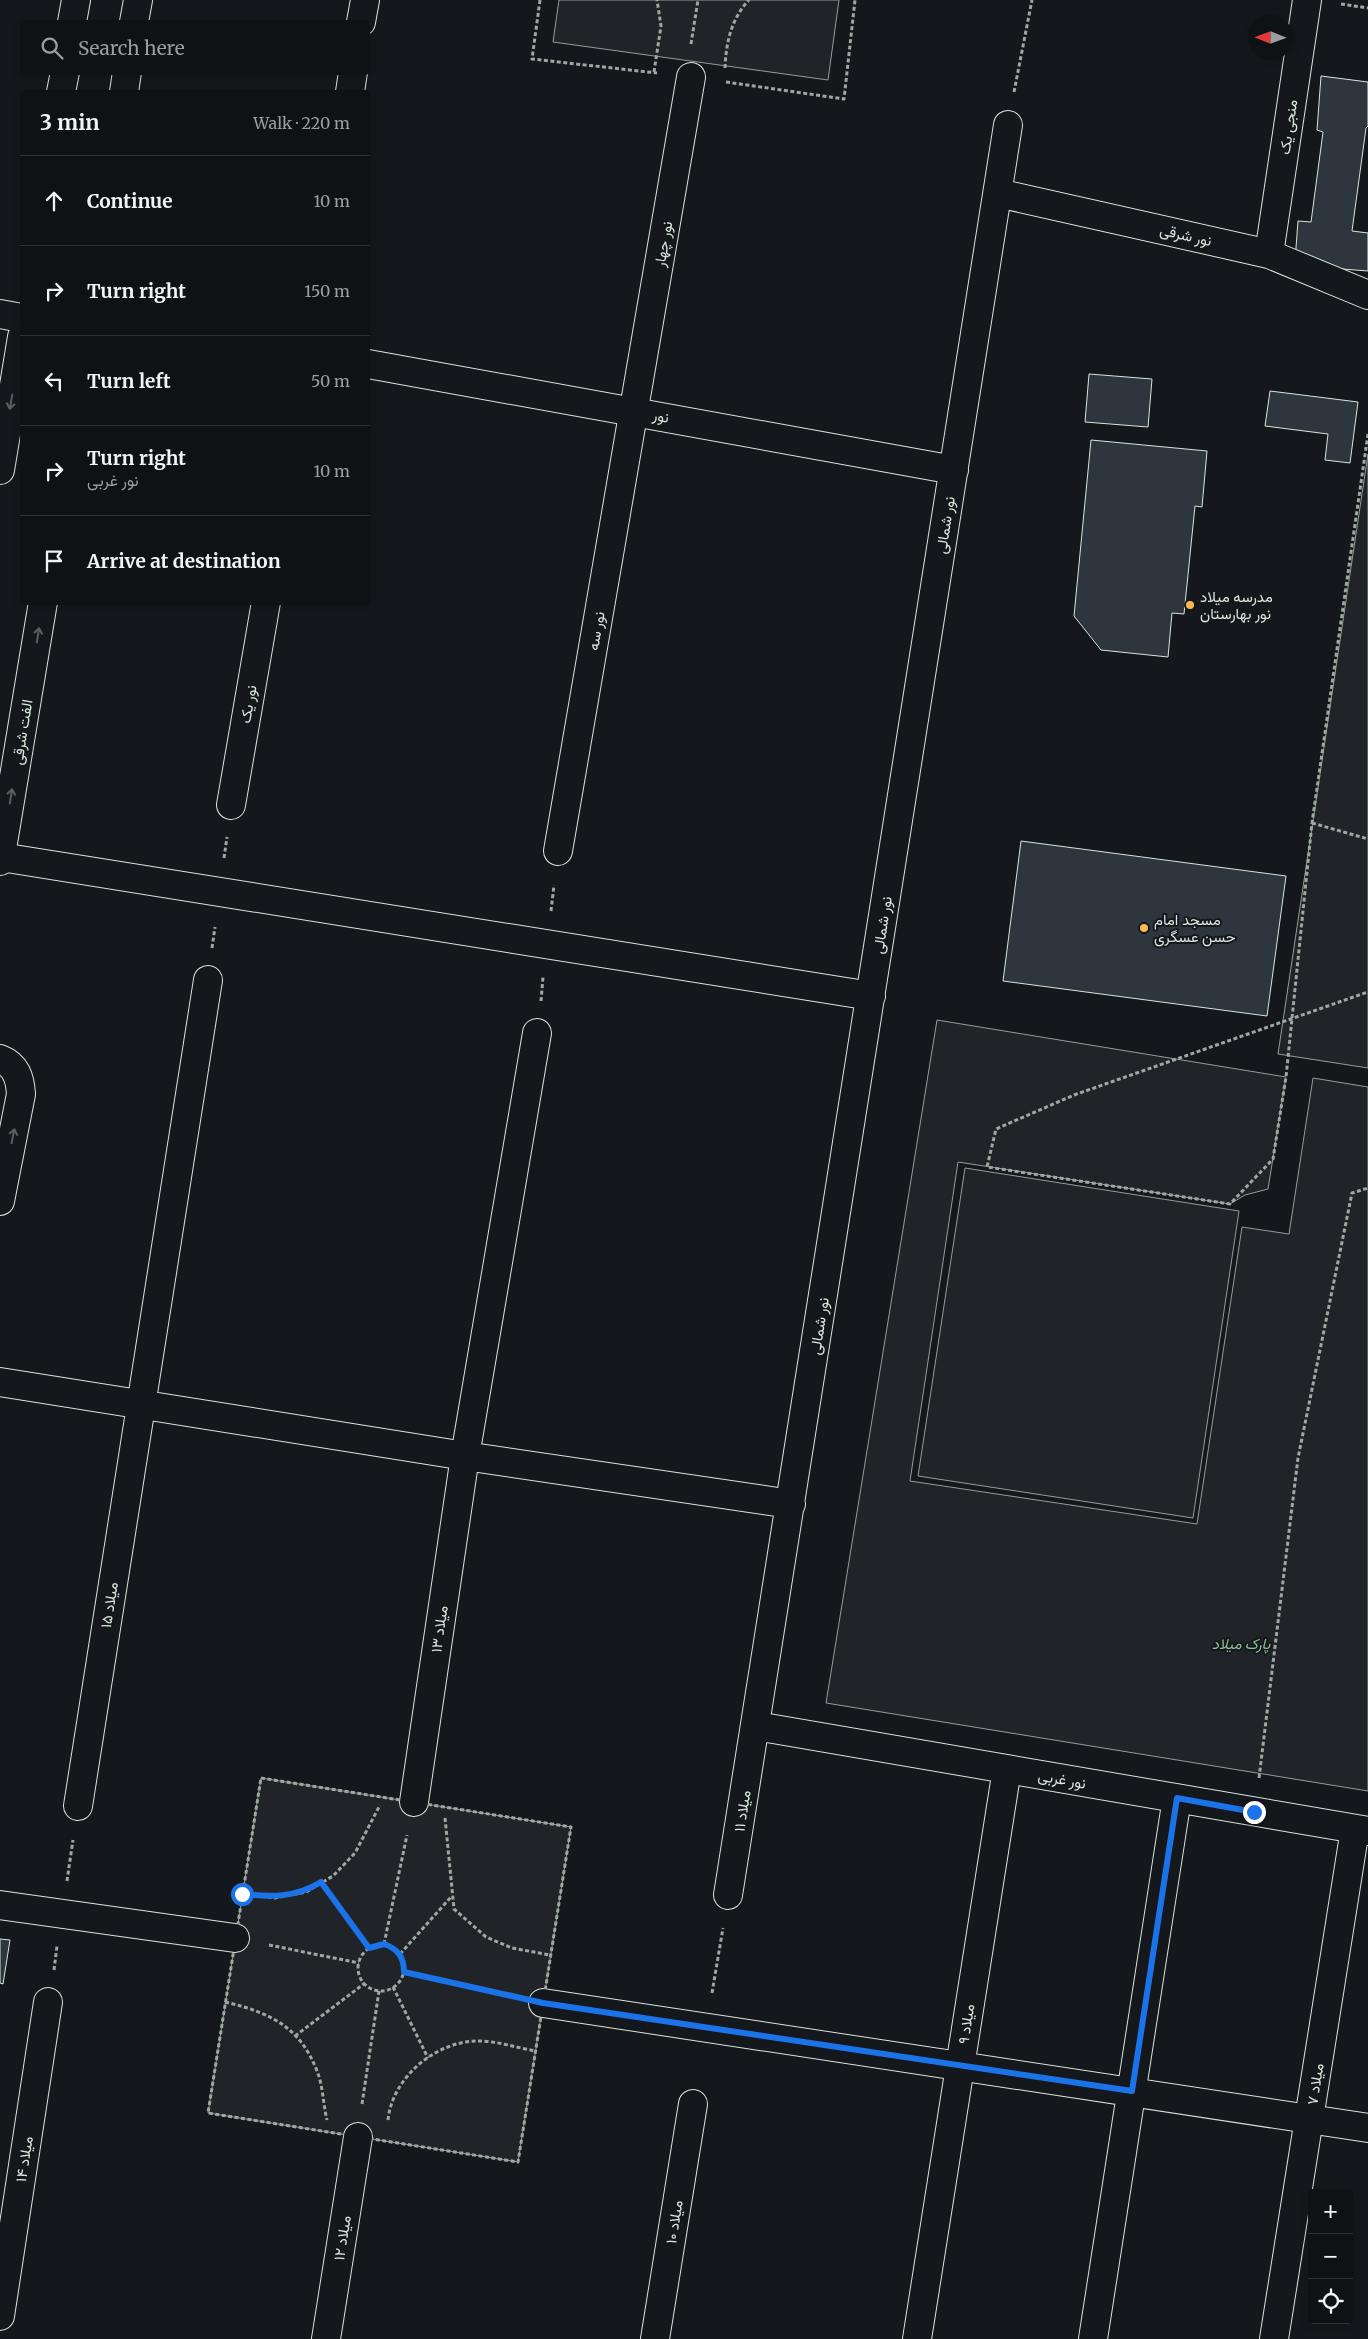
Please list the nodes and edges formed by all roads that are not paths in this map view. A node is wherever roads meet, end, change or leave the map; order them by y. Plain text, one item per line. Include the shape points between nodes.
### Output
1 (76, 0) edge
2 (138, 0) edge
3 (365, 0) edge
4 (1307, 0) edge
5 (72, 20) edge
6 (134, 20) edge
7 (361, 20) edge
8 (691, 64) road end
9 (64, 75) edge
10 (127, 75) edge
11 (353, 75) edge
12 (61, 90) edge
13 (124, 90) edge
14 (350, 90) edge
15 (1008, 125) road end
16 (998, 193) junction
17 (1270, 254) junction
18 (1368, 295) edge
19 (0, 314) edge
20 (20, 318) edge
21 (20, 349) edge
22 (370, 364) edge
23 (635, 411) junction
24 (0, 470) edge
25 (954, 470) junction
26 (42, 605) edge
27 (265, 605) edge
28 (231, 804) dead end
29 (558, 851) dead end
30 (0, 859) edge
31 (208, 980) dead end
32 (871, 996) junction
33 (537, 1034) dead end
34 (0, 1059) edge
35 (0, 1201) edge
36 (0, 1382) edge
37 (140, 1405) junction
38 (465, 1456) junction
39 (791, 1504) junction
40 (756, 1726) junction
41 (1007, 1769) junction
42 (1177, 1798) junction
43 (78, 1806) dead end
44 (413, 1807) road end
45 (1362, 1830) edge
46 (728, 1895) dead end
47 (0, 1905) edge
48 (237, 1939) road end
49 (48, 2002) dead end
50 (538, 2002) road end
51 (960, 2065) junction
52 (1132, 2091) junction
53 (694, 2104) dead end
54 (1309, 2118) junction
55 (1368, 2128) edge
56 (358, 2132) road end
57 (0, 2316) edge
58 (326, 2339) edge
59 (655, 2339) edge
60 (916, 2339) edge
61 (1093, 2339) edge
62 (1274, 2339) edge

1 - 5 street
2 - 6 street
3 - 7 street
4 - 17 street, منجی یک
8 - 23 street, نور چهار
9 - 12 street
10 - 13 street
11 - 14 street
15 - 16 street, نور شمالی
16 - 17 street, نور شرقی
16 - 25 street, نور شمالی
17 - 18 street, نور شرقی
19 - 20 street
21 -> 24 street
22 - 23 street, نور
23 - 25 street, نور
23 - 29 street, نور سه
25 - 32 street, نور شمالی
30 -> 26 street, الفت شرقی
27 - 28 street, نور یک
30 - 32 street
31 - 37 street, میلاد ۱۵
32 - 39 street, نور شمالی
33 - 38 street, میلاد ۱۳
35 -> 34 street via 21,1094 21,1082 16,1071 9,1062
36 - 37 street
37 - 38 street
37 - 43 street, میلاد ۱۵
38 - 39 street
38 - 44 street, میلاد ۱۳
39 - 40 street, نور شمالی
40 - 41 street, نور غربی
40 - 46 street, میلاد ۱۱
41 - 42 street, نور غربی
41 - 51 street, میلاد ۹
42 - 45 street, نور غربی
42 - 52 street
45 - 54 street, میلاد ۷
47 - 48 street
49 - 57 street, میلاد ۱۴
50 - 51 street
51 - 52 street
51 - 60 street, میلاد ۹
52 - 54 street
52 - 61 street
53 - 59 street, میلاد ۱۰
54 - 55 street
54 - 62 street, میلاد ۷
56 - 58 street, میلاد ۱۲

